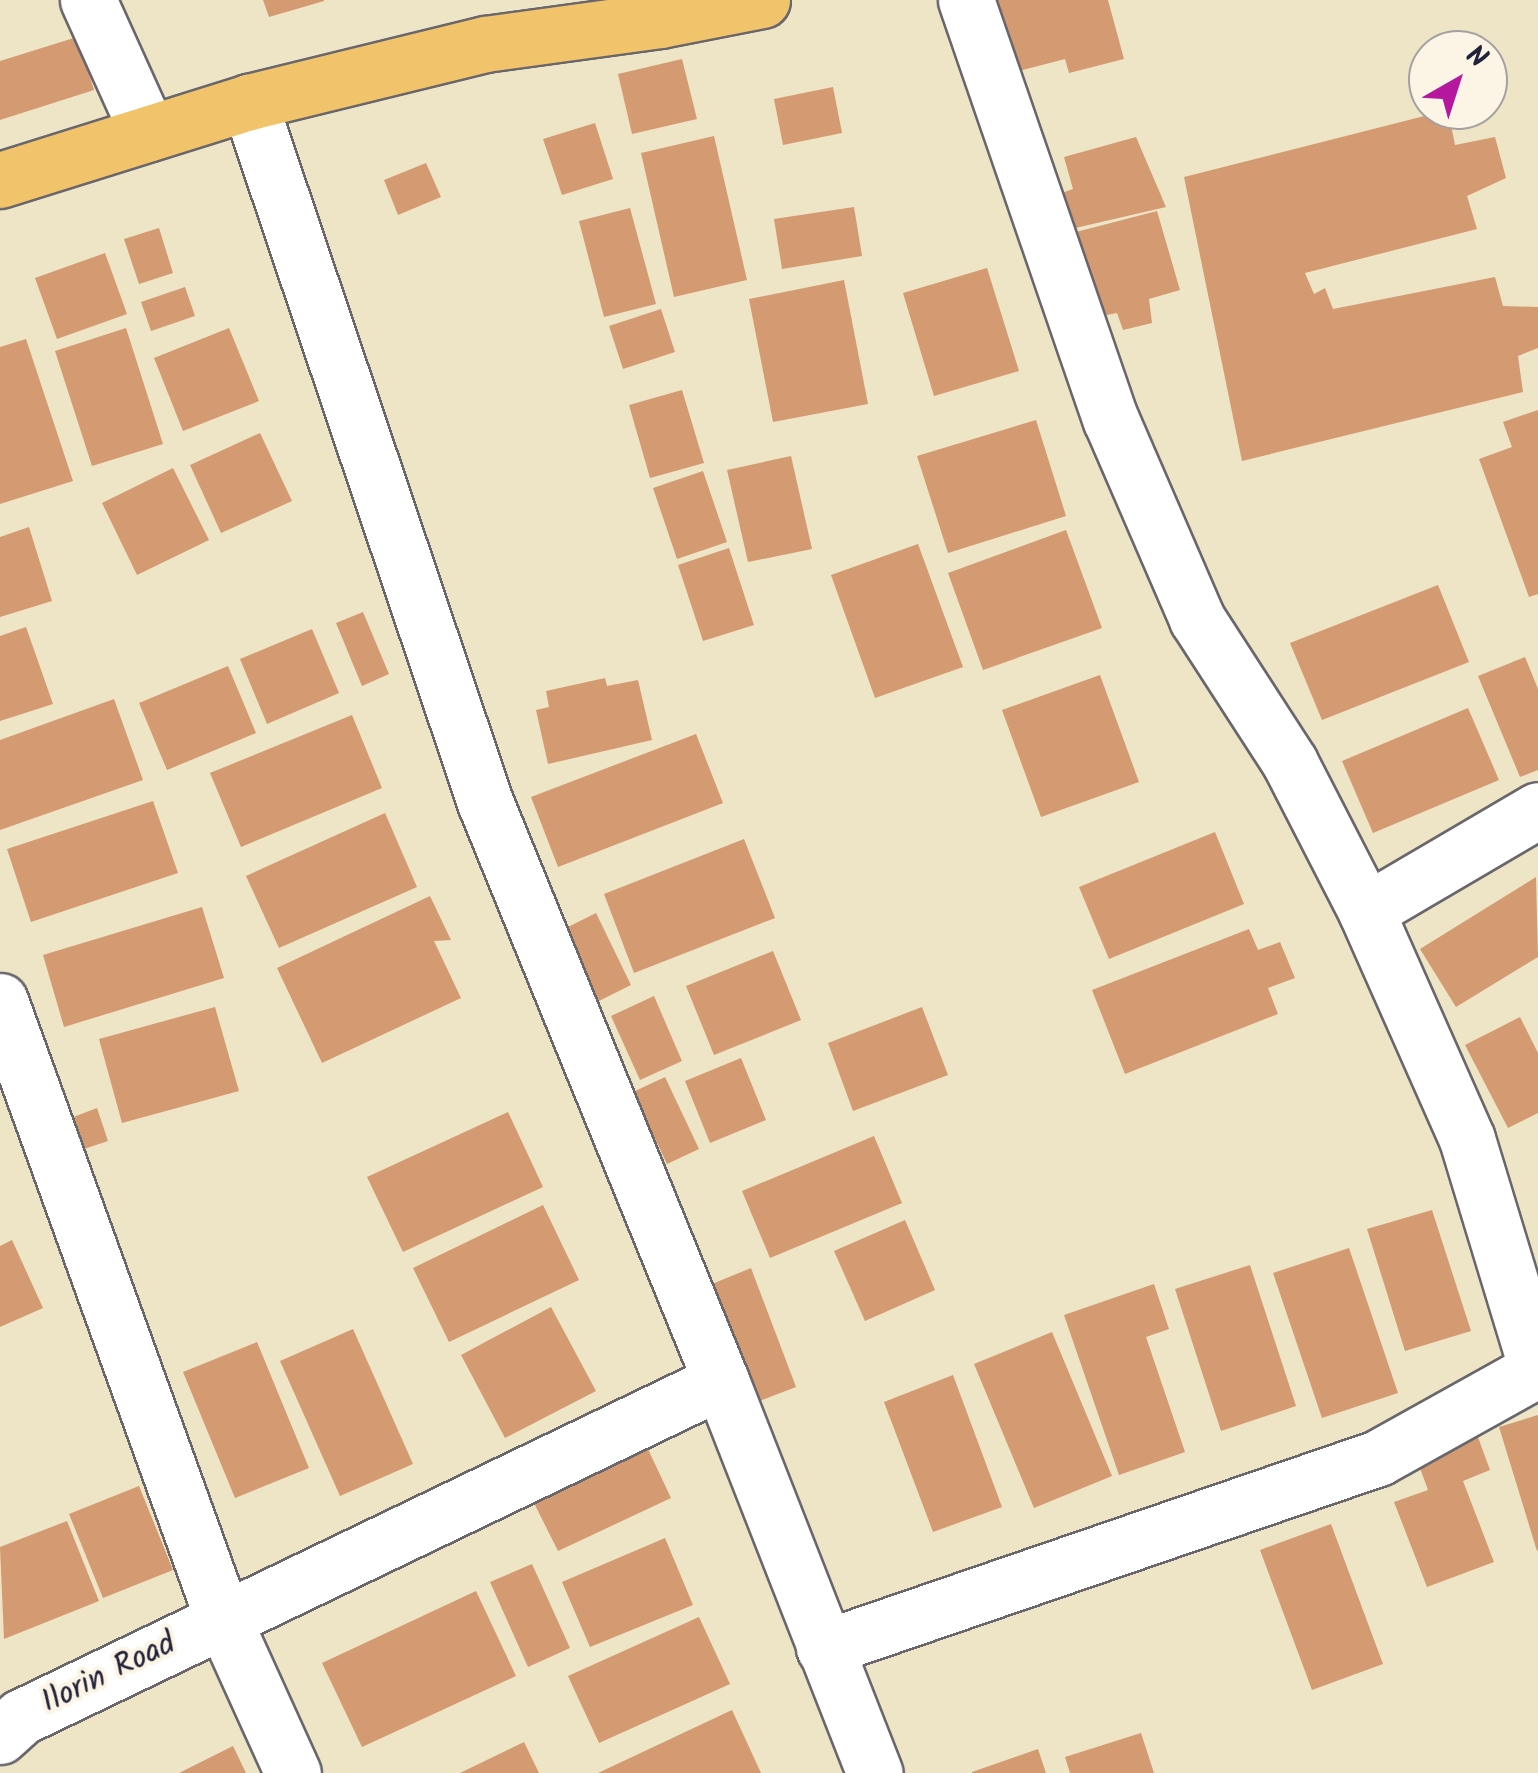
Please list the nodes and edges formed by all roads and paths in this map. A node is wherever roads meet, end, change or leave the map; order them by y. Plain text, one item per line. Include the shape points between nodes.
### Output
1 (88, 0) edge
2 (762, 0) edge
3 (966, 0) edge
4 (654, 10) edge
5 (249, 102) junction
6 (148, 133) junction
7 (0, 180) edge
8 (1538, 810) edge
9 (1366, 911) junction
10 (0, 1001) edge
11 (1537, 1369) edge
12 (722, 1381) junction
13 (223, 1618) junction
14 (824, 1648) junction
15 (0, 1736) edge
16 (294, 1773) edge
17 (874, 1773) edge

1 - 6 street
2 - 4 main road
3 - 9 street via 1112,420 1198,620 1290,763
4 - 5 main road
5 - 6 main road
5 - 12 street via 485,802
6 - 7 main road
8 - 9 street
9 - 11 street via 1466,1139
10 - 13 street
11 - 14 street via 1378,1458
12 - 13 street, Ilorin Road
12 - 14 street
13 - 15 street, Ilorin Road via 21,1718
13 - 16 street
14 - 17 street

